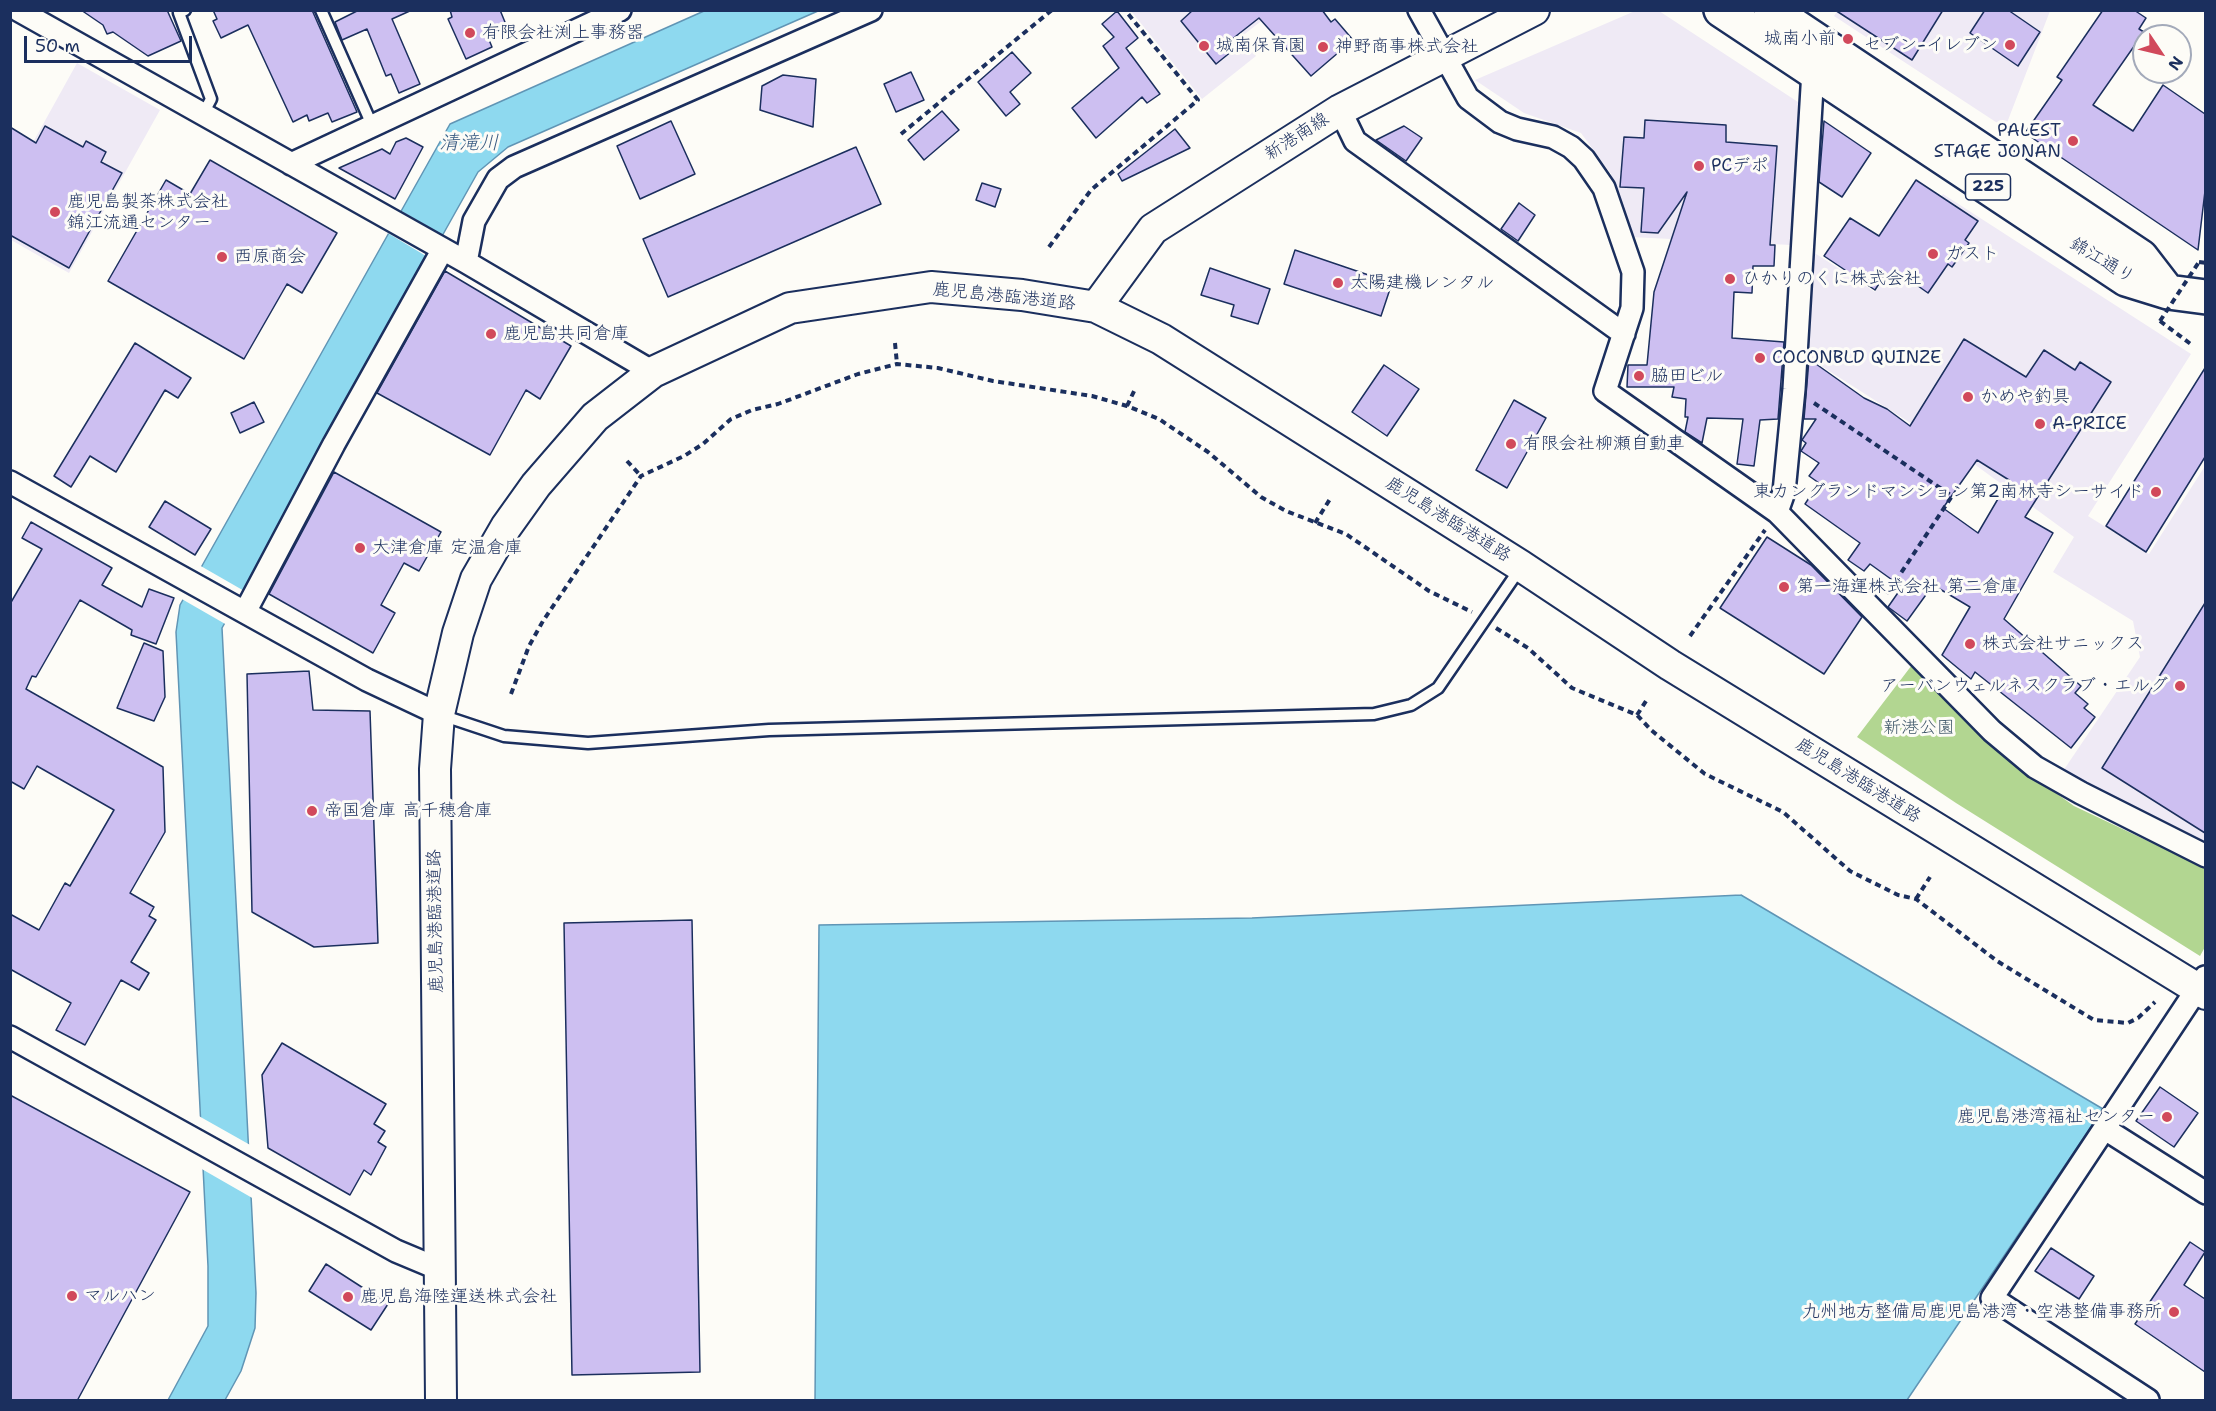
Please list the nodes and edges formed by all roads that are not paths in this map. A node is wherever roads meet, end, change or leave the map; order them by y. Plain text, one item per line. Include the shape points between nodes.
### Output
1 (18, 10) edge
2 (186, 10) edge
3 (321, 10) edge
4 (620, 10) edge
5 (871, 10) edge
6 (1419, 10) edge
7 (1534, 10) edge
8 (1721, 10) edge
9 (1771, 10) edge
10 (1443, 55) junction
11 (1813, 71) junction
12 (1340, 110) junction
13 (203, 114) junction
14 (372, 125) junction
15 (291, 164) junction
16 (443, 249) junction
17 (466, 262) junction
18 (2205, 297) edge
19 (2164, 306) junction
20 (1096, 308) junction
21 (2205, 314) edge
22 (1624, 334) junction
23 (652, 372) junction
24 (10, 482) edge
25 (1777, 512) junction
26 (1521, 566) junction
27 (245, 612) junction
28 (439, 714) junction
29 (2205, 856) edge
30 (2203, 986) edge
31 (10, 1037) edge
32 (2105, 1129) junction
33 (2205, 1193) edge
34 (439, 1269) junction
35 (441, 1401) edge
36 (2148, 1401) edge

1 - 13 street
2 - 13 lane via 179,13 211,99
3 - 14 lane
4 - 14 street
5 - 17 street via 514,167 498,179 474,221
6 - 10 street
7 - 10 street, 新港南線
8 - 11 highway, 錦江通り / 225
9 - 19 highway, 錦江通り / 225 via 2141,257
10 - 12 street, 新港南線
10 - 22 street via 1468,98 1482,111 1517,129 1553,137 1571,147 1604,188 1633,272 1632,308
11 - 19 highway, 錦江通り / 225
11 - 25 street via 1794,389 1784,492
12 - 20 street, 新港南線 via 1153,229
12 - 22 street via 1355,141
13 - 15 street
14 - 15 street
15 - 16 street
16 - 17 street
16 - 27 street
17 - 23 street
18 - 19 highway, 225
19 - 21 street
20 - 23 street, 鹿児島港臨港道路 via 1022,295 931,287 790,308
20 - 26 street, 鹿児島港臨港道路 via 1161,339
22 - 25 street via 1605,391
23 - 28 street, 鹿児島港臨港道路 via 595,417 536,485 506,527 476,579 453,647
24 - 27 street
25 - 29 street via 1992,731 2035,767
26 - 28 lane via 1438,688 1410,705 1374,714 769,730 588,743 504,736
26 - 30 street, 鹿児島港臨港道路 via 1670,665
27 - 28 street via 367,680
28 - 34 street, 鹿児島港臨港道路 via 435,784
30 - 32 street
31 - 34 street via 396,1251
32 - 33 street
32 - 36 street via 1992,1298
34 - 35 street, 鹿児島港臨港道路

